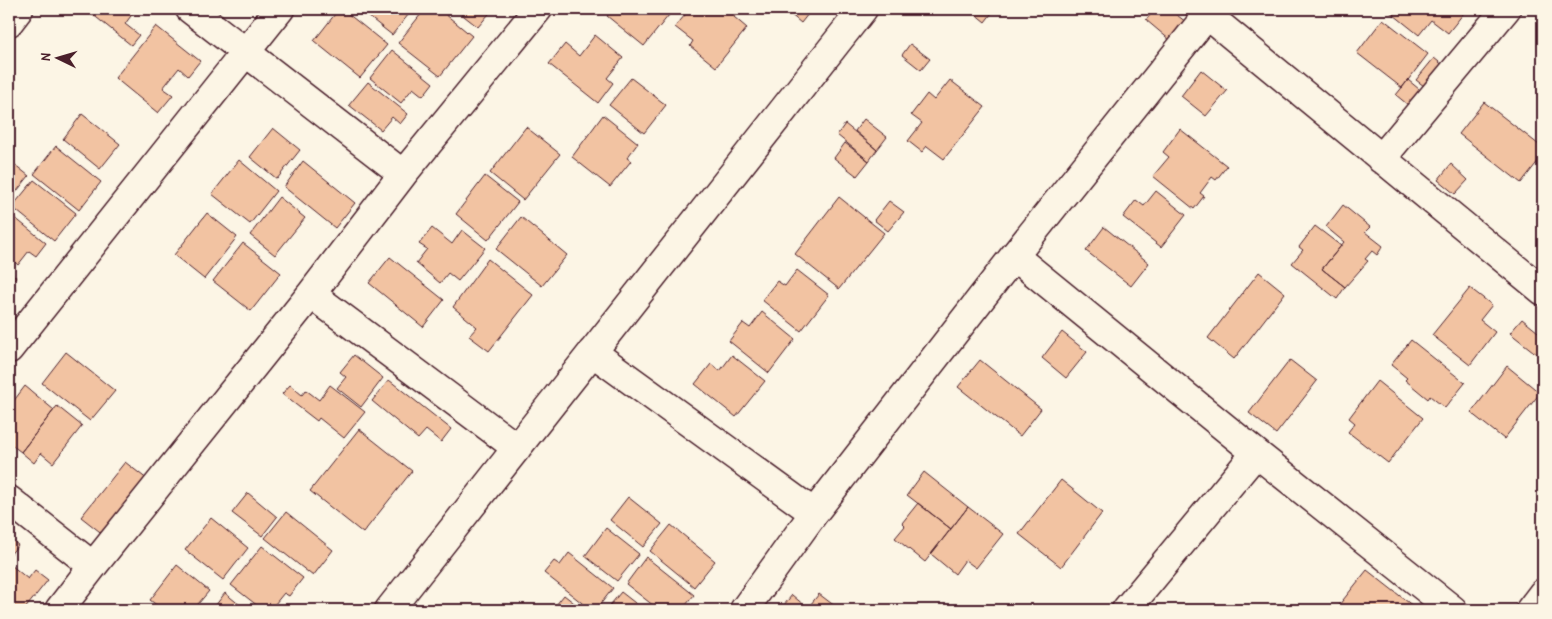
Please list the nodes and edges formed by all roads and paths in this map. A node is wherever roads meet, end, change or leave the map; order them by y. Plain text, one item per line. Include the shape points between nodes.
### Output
1 (19, 9) edge
2 (190, 9) edge
3 (280, 9) edge
4 (538, 9) edge
5 (863, 9) edge
6 (1506, 9) edge
7 (1206, 11) edge
8 (9, 22) edge
9 (246, 52) junction
10 (1381, 159) junction
11 (403, 174) junction
12 (1014, 256) junction
13 (1543, 291) edge
14 (311, 294) junction
15 (9, 349) edge
16 (592, 352) junction
17 (517, 448) junction
18 (1256, 453) junction
19 (9, 500) edge
20 (814, 513) junction
21 (92, 566) junction
22 (1543, 593) edge
23 (59, 610) edge
24 (388, 610) edge
25 (744, 610) edge
26 (1126, 610) edge
27 (1454, 610) edge
28 (1530, 610) edge

1 - 8 street
2 - 9 street
3 - 9 street
4 - 11 street
5 - 16 street
6 - 10 street
7 - 10 street
7 - 12 street
9 - 11 street
9 - 15 street
10 - 13 street
11 - 14 street
12 - 18 street
12 - 20 street
14 - 17 street
14 - 21 street
16 - 17 street
16 - 20 street
17 - 24 street
18 - 26 street
18 - 27 street
19 - 21 street
20 - 25 street
21 - 23 street
22 - 28 street

